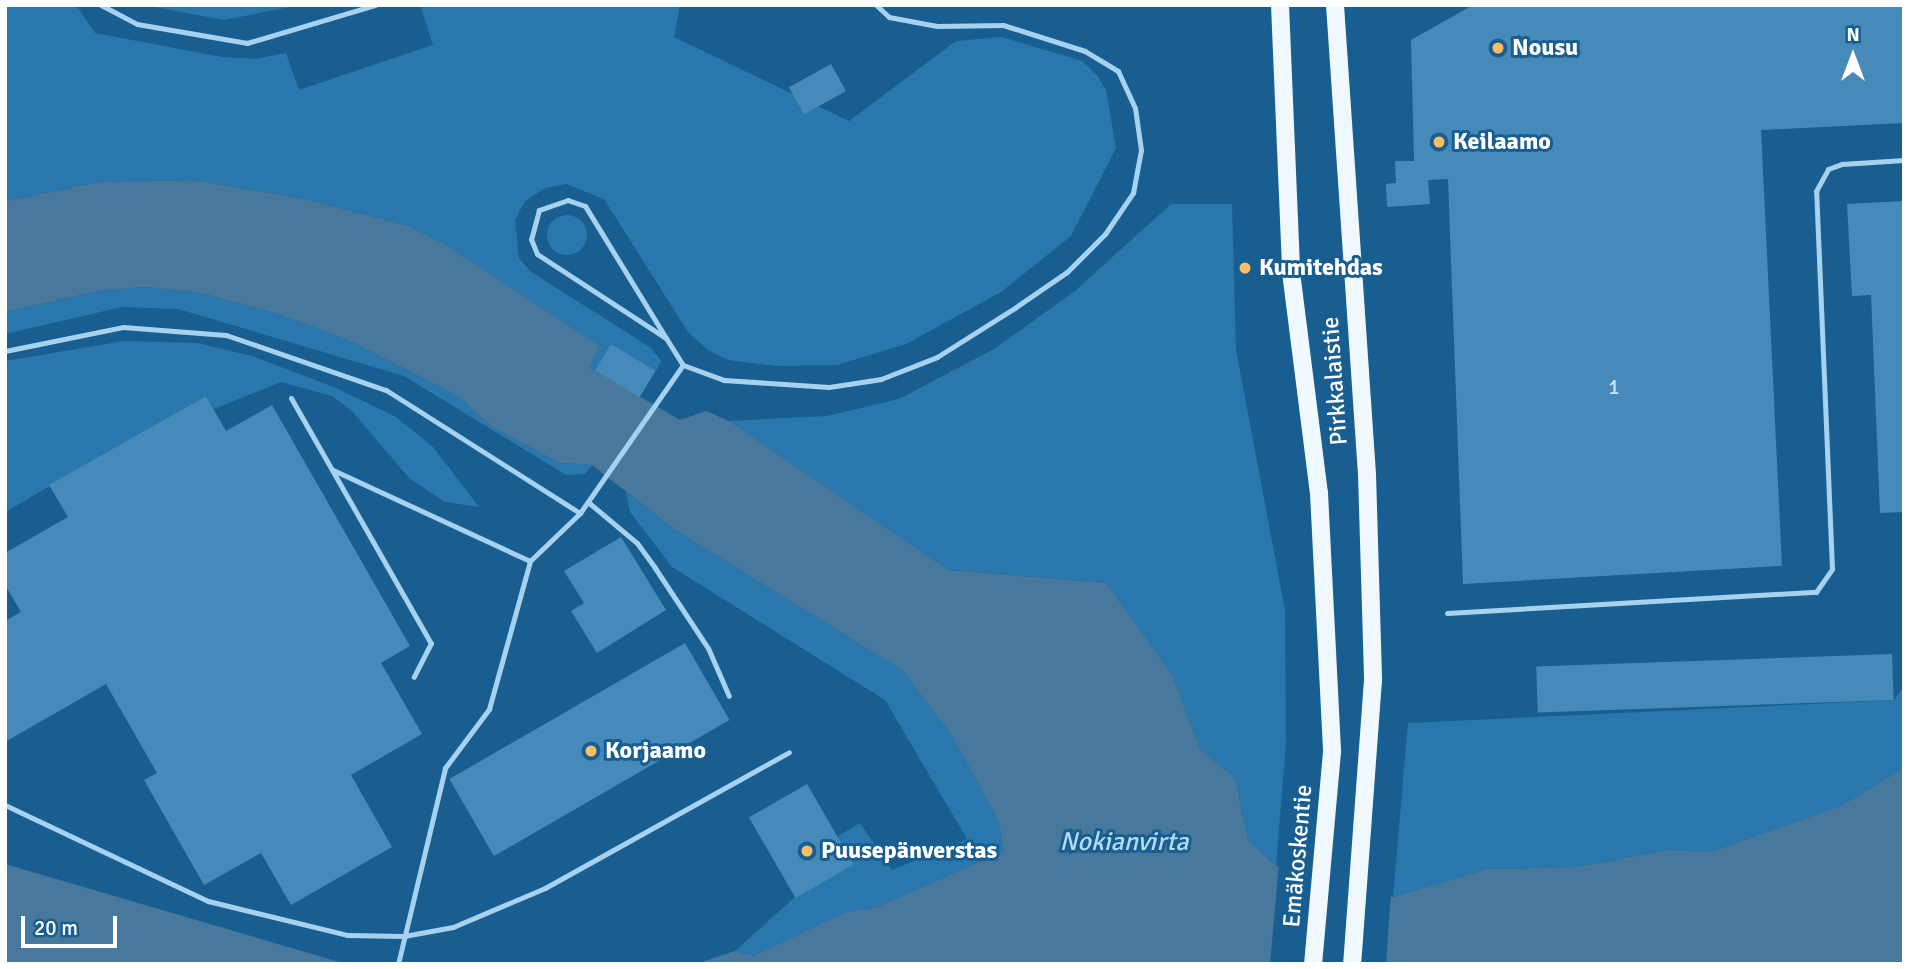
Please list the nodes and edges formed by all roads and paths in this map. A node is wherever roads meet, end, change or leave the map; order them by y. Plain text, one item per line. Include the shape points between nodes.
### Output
1 (102, 5) edge
2 (375, 5) edge
3 (876, 5) edge
4 (1280, 5) edge
5 (1335, 5) edge
6 (1904, 160) edge
7 (666, 338) junction
8 (5, 351) edge
9 (683, 365) junction
10 (290, 398) dead end
11 (331, 469) junction
12 (588, 502) junction
13 (580, 513) junction
14 (530, 561) junction
15 (1447, 613) dead end
16 (414, 677) dead end
17 (729, 696) dead end
18 (789, 752) dead end
19 (1332, 752) joint
20 (5, 805) edge
21 (404, 936) junction
22 (398, 964) edge
23 (1313, 964) edge
24 (1352, 964) edge

1 - 2 lane via 137,24 247,43
3 - 9 lane via 889,17 937,26 1003,25 1085,51 1118,71 1135,108 1141,150 1133,193 1105,234 1067,272 937,357 881,379 784,387 724,380
4 - 19 main road, Pirkkalaistie via 1291,272 1323,541
5 - 24 main road, Pirkkalaistie via 1371,553 1370,753
6 - 15 lane via 1842,164 1828,169 1816,191 1832,569 1816,592
7 - 7 lane via 585,206 568,200 539,210 531,239 549,266
7 - 9 lane
8 - 13 lane via 123,327 226,335 386,390
9 - 12 lane
10 - 11 lane
11 - 14 lane
11 - 16 lane via 432,643
12 - 13 lane
12 - 17 lane via 637,543 708,648
13 - 14 lane
14 - 21 lane via 489,709 446,768
18 - 21 lane via 545,888 453,927
19 - 23 main road, Emäkoskentie
20 - 21 lane via 208,901 347,935
21 - 22 lane

